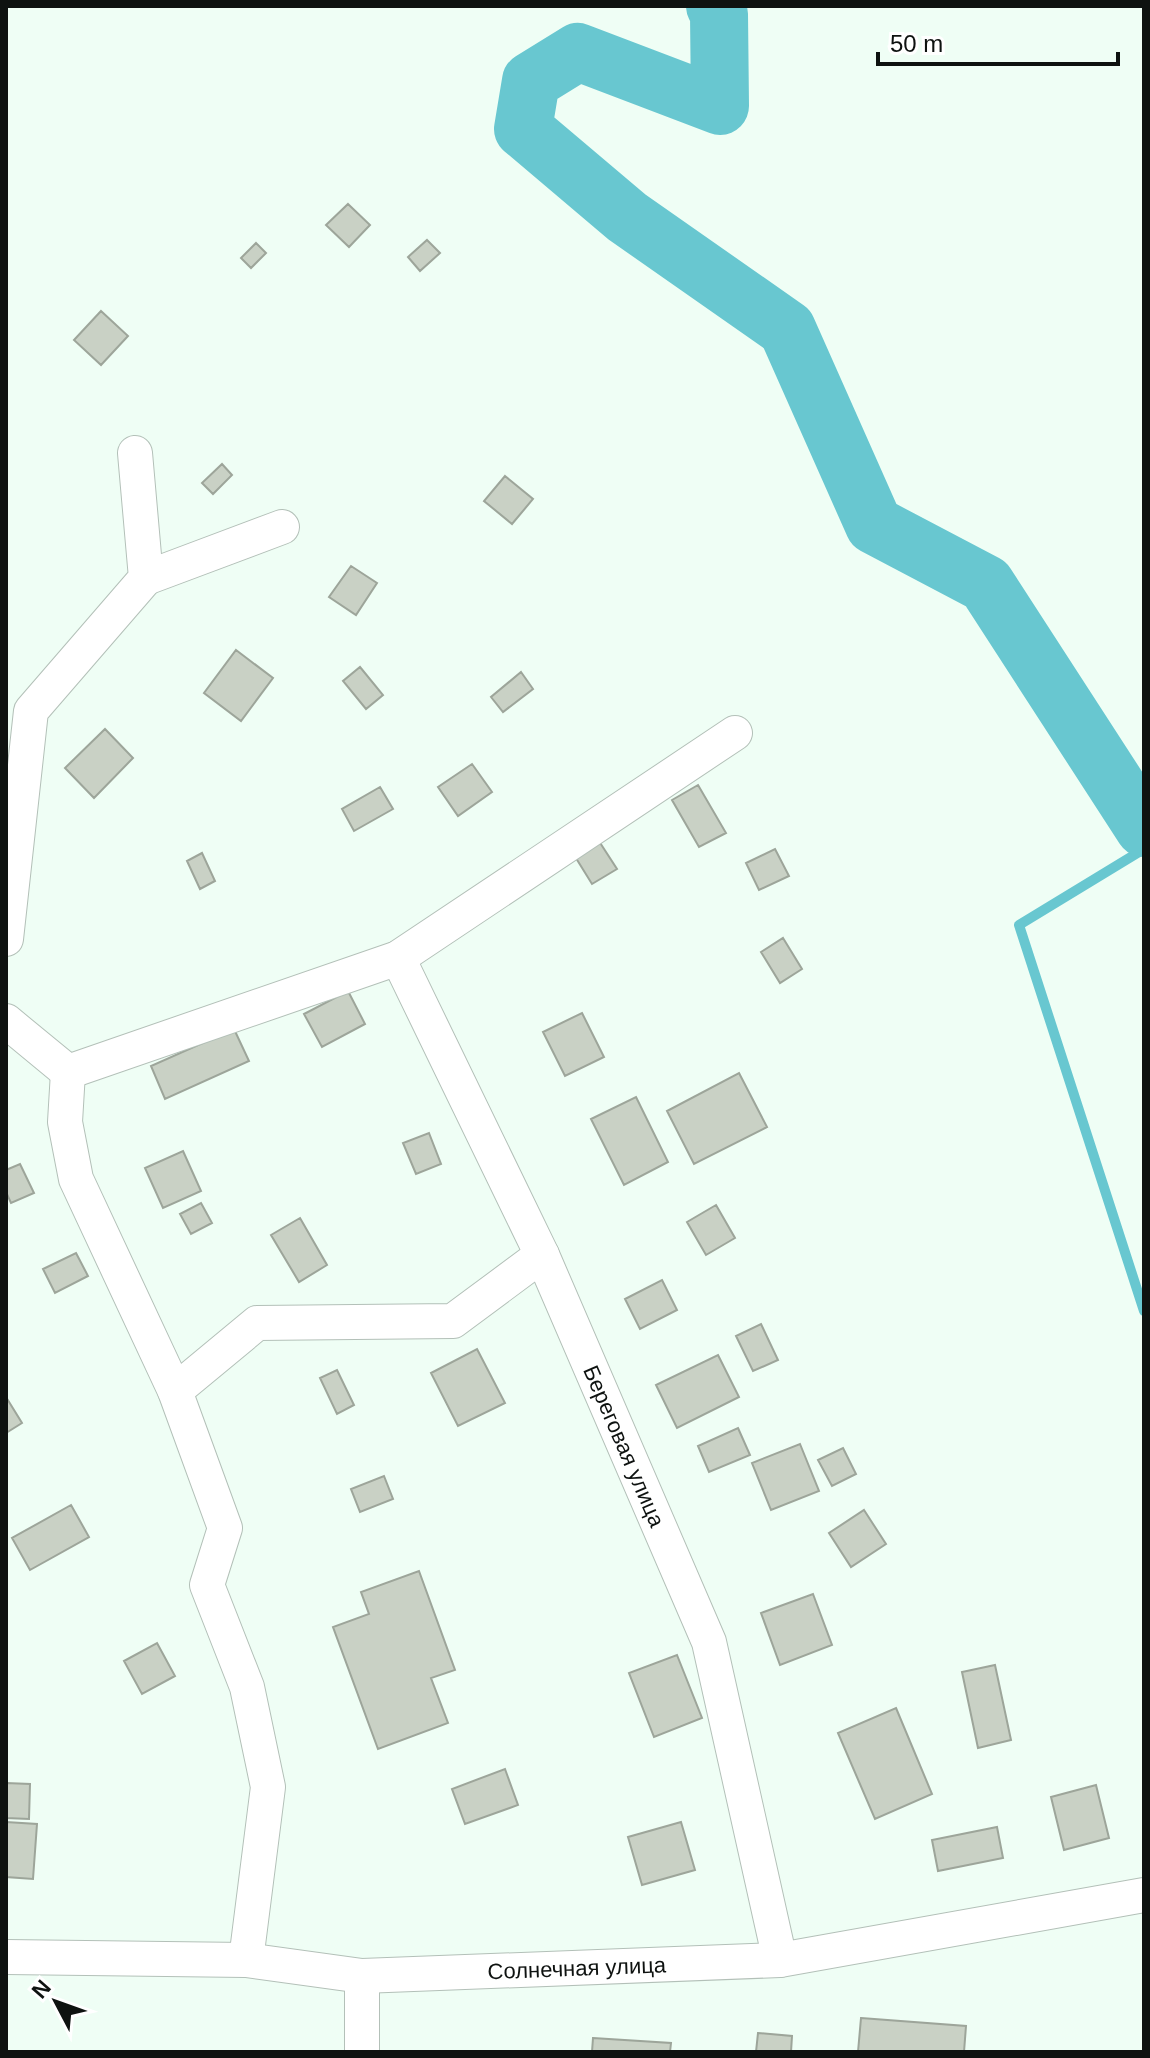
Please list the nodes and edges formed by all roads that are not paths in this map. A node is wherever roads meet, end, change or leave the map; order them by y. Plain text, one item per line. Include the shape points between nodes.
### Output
1 (135, 453) dead end
2 (282, 527) dead end
3 (146, 578) junction
4 (735, 733) dead end
5 (6, 939) edge
6 (398, 958) junction
7 (6, 1021) edge
8 (68, 1072) junction
9 (542, 1255) junction
10 (175, 1391) junction
11 (1144, 1895) edge
12 (6, 1957) edge
13 (246, 1960) junction
14 (780, 1960) junction
15 (362, 1976) junction
16 (362, 2052) edge

1 - 3 street
2 - 3 street
3 - 5 street via 31,711
4 - 6 street
6 - 8 street
6 - 9 street, Береговая улица
7 - 8 street
8 - 10 street via 65,1122 76,1179
9 - 10 street via 453,1321 257,1323
9 - 14 street, Береговая улица via 709,1642
10 - 13 street via 225,1528 207,1585 247,1687 268,1787
11 - 14 street, Солнечная улица
12 - 13 street, Солнечная улица
13 - 15 street, Солнечная улица
14 - 15 street, Солнечная улица
15 - 16 street

